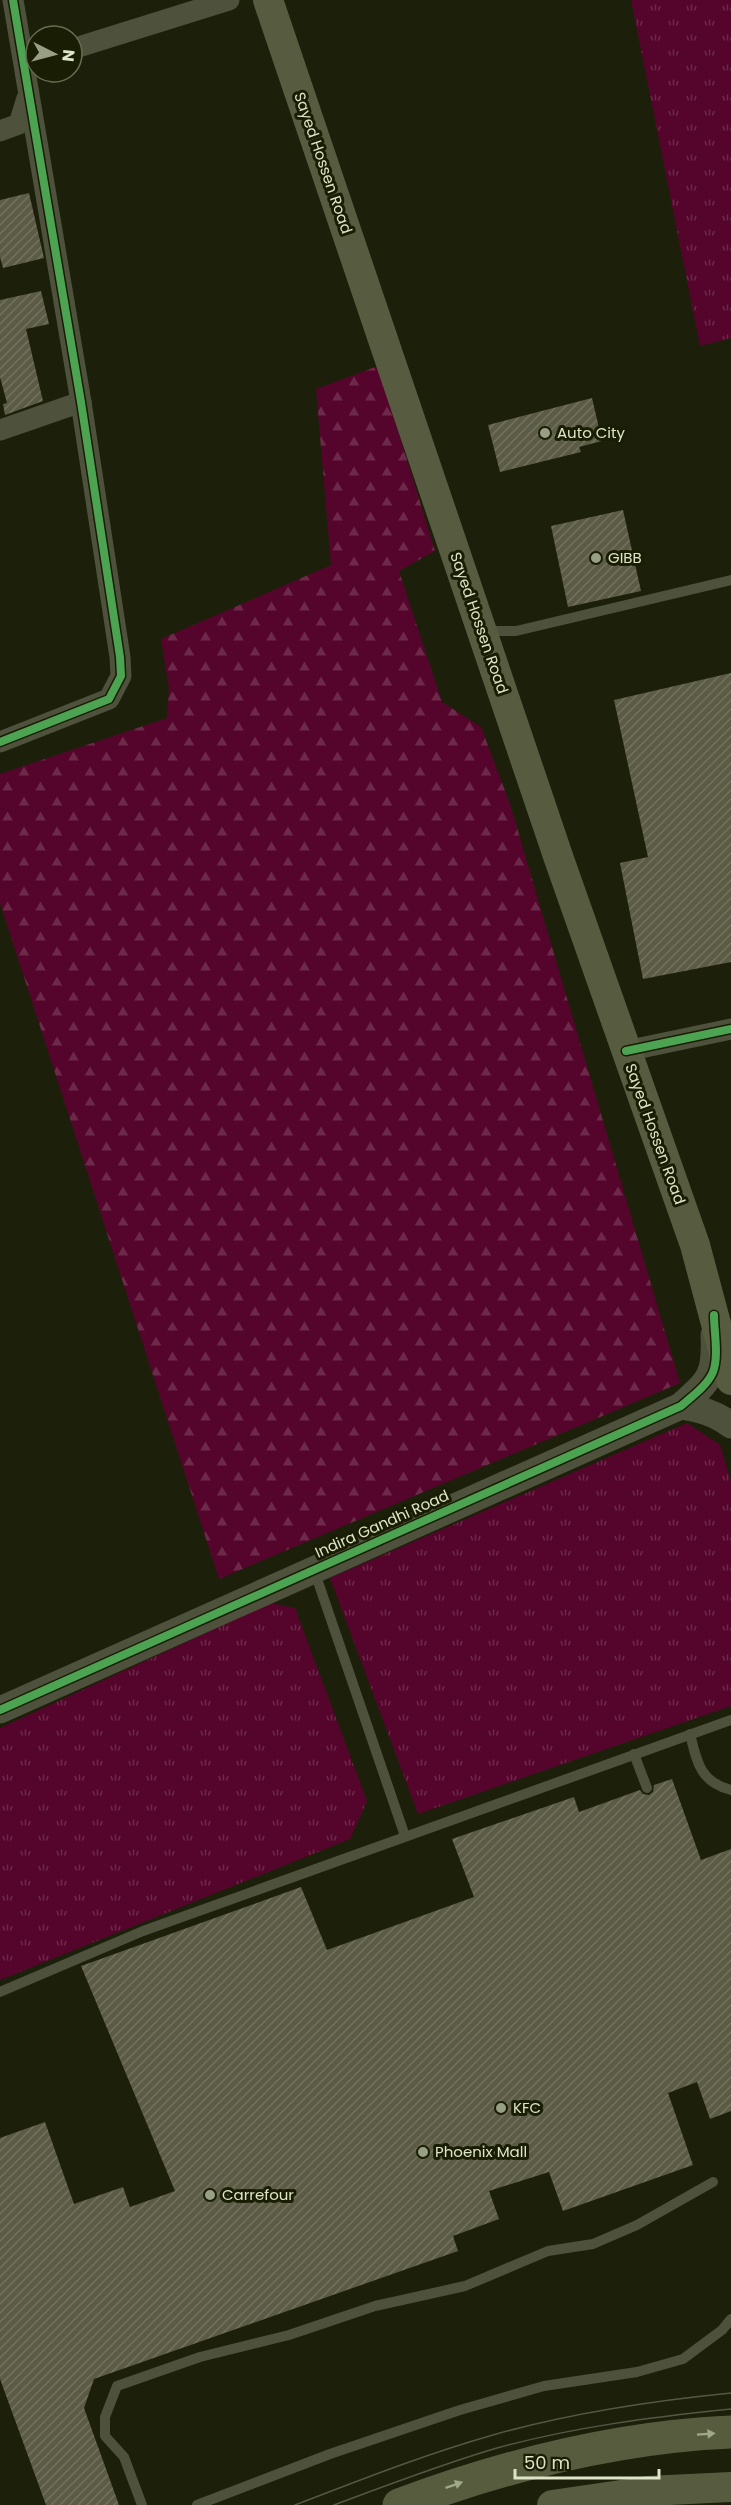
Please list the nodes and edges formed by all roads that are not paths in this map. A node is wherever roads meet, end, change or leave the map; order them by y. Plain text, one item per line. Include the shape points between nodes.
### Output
1 (13, 0) edge
2 (229, 0) edge
3 (268, 0) edge
4 (84, 45) edge
5 (31, 84) edge
6 (28, 93) junction
7 (0, 131) edge
8 (81, 402) junction
9 (0, 430) edge
10 (731, 580) edge
11 (482, 631) junction
12 (0, 742) edge
13 (731, 1029) edge
14 (626, 1051) junction
15 (699, 1259) junction
16 (714, 1315) junction
17 (731, 1342) edge
18 (731, 1380) edge
19 (681, 1406) junction
20 (731, 1425) edge
21 (314, 1569) junction
22 (0, 1710) edge
23 (731, 1720) edge
24 (690, 1734) junction
25 (634, 1754) junction
26 (647, 1788) dead end
27 (731, 1790) edge
28 (405, 1836) junction
29 (0, 1992) edge
30 (712, 2182) dead end
31 (731, 2319) edge
32 (731, 2432) edge
33 (731, 2487) edge
34 (142, 2505) edge
35 (197, 2505) edge
36 (399, 2505) edge
37 (552, 2505) edge

1 - 6 street
2 - 4 street
3 - 11 main road, Sayed Hossen Road
5 - 6 street
6 - 7 street via 19,124
6 - 8 street
8 - 9 street
8 - 12 street via 121,676 109,699
10 - 11 lane via 516,632
11 - 14 main road, Sayed Hossen Road
13 - 14 street
14 - 15 main road, Sayed Hossen Road
15 - 16 main road, Sayed Hossen Road
15 - 17 main road, Sayed Hossen Road
16 - 18 main road, Sayed Hossen Road
16 - 19 street, Indira Gandhi Road via 713,1372
19 - 20 street via 717,1415
19 - 21 street, Indira Gandhi Road
21 - 22 street, Indira Gandhi Road
21 - 28 lane
23 - 24 lane
24 - 25 lane
24 - 27 lane via 698,1763 714,1785
25 - 26 lane
25 - 28 lane
28 - 29 lane via 143,1931
30 - 34 lane via 637,2225 593,2244 548,2251 465,2286 375,2306 289,2336 200,2357 117,2386 105,2417 105,2436 124,2457
31 - 35 lane via 683,2359 637,2372 544,2386 460,2410
36 -> 32 highway via 494,2472 559,2455 635,2441
33 - 37 main road via 648,2491

